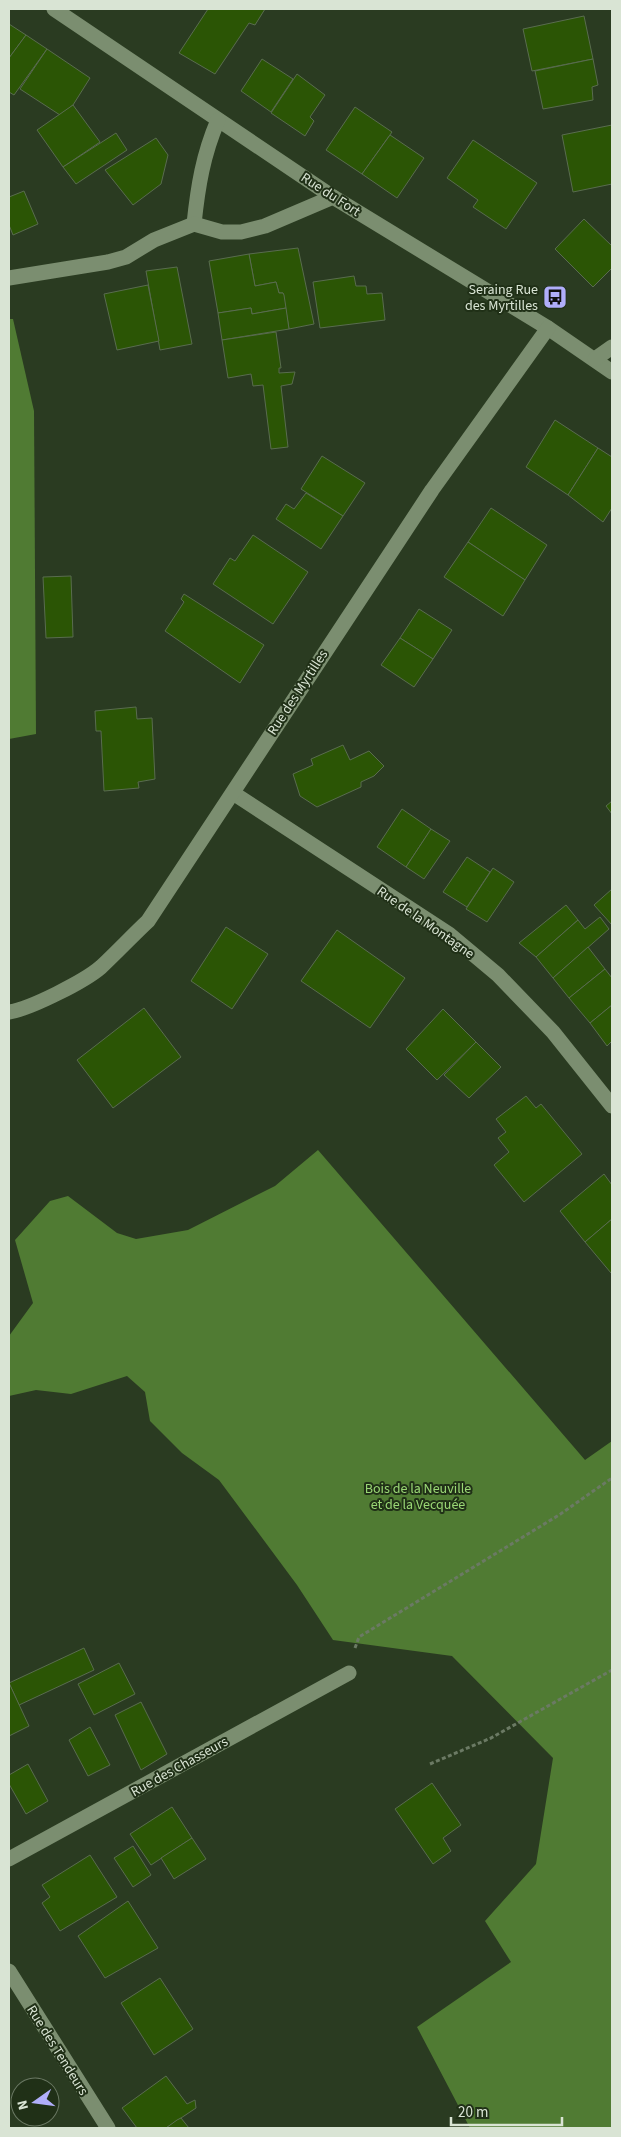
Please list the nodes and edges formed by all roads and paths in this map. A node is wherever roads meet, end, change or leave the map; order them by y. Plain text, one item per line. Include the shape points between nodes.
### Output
1 (54, 9) edge
2 (218, 120) junction
3 (334, 197) junction
4 (194, 224) junction
5 (9, 278) edge
6 (548, 328) junction
7 (612, 347) edge
8 (595, 359) junction
9 (612, 372) edge
10 (232, 793) junction
11 (9, 1012) edge
12 (612, 1106) edge
13 (612, 1478) edge
14 (612, 1670) edge
15 (349, 1673) joint
16 (430, 1764) dead end
17 (9, 1859) edge
18 (9, 1971) edge
19 (108, 2128) edge

1 - 2 street, Rue du Fort
2 - 3 street, Rue du Fort
2 - 4 street via 198,183
3 - 4 street via 265,226 241,232 222,232
3 - 6 street, Rue du Fort
4 - 5 street via 154,240 126,257 68,270
6 - 8 street, Rue du Fort
6 - 10 street, Rue des Myrtilles via 432,490
7 - 8 street
8 - 9 street, Rue du Fort
10 - 11 street, Rue des Myrtilles via 148,921 100,968 58,993
10 - 12 street, Rue de la Montagne via 449,934 498,975 553,1032
13 - 15 path via 558,1515 358,1637
14 - 16 path via 491,1738
15 - 17 street, Rue des Chasseurs
18 - 19 street, Rue des Tendeurs

